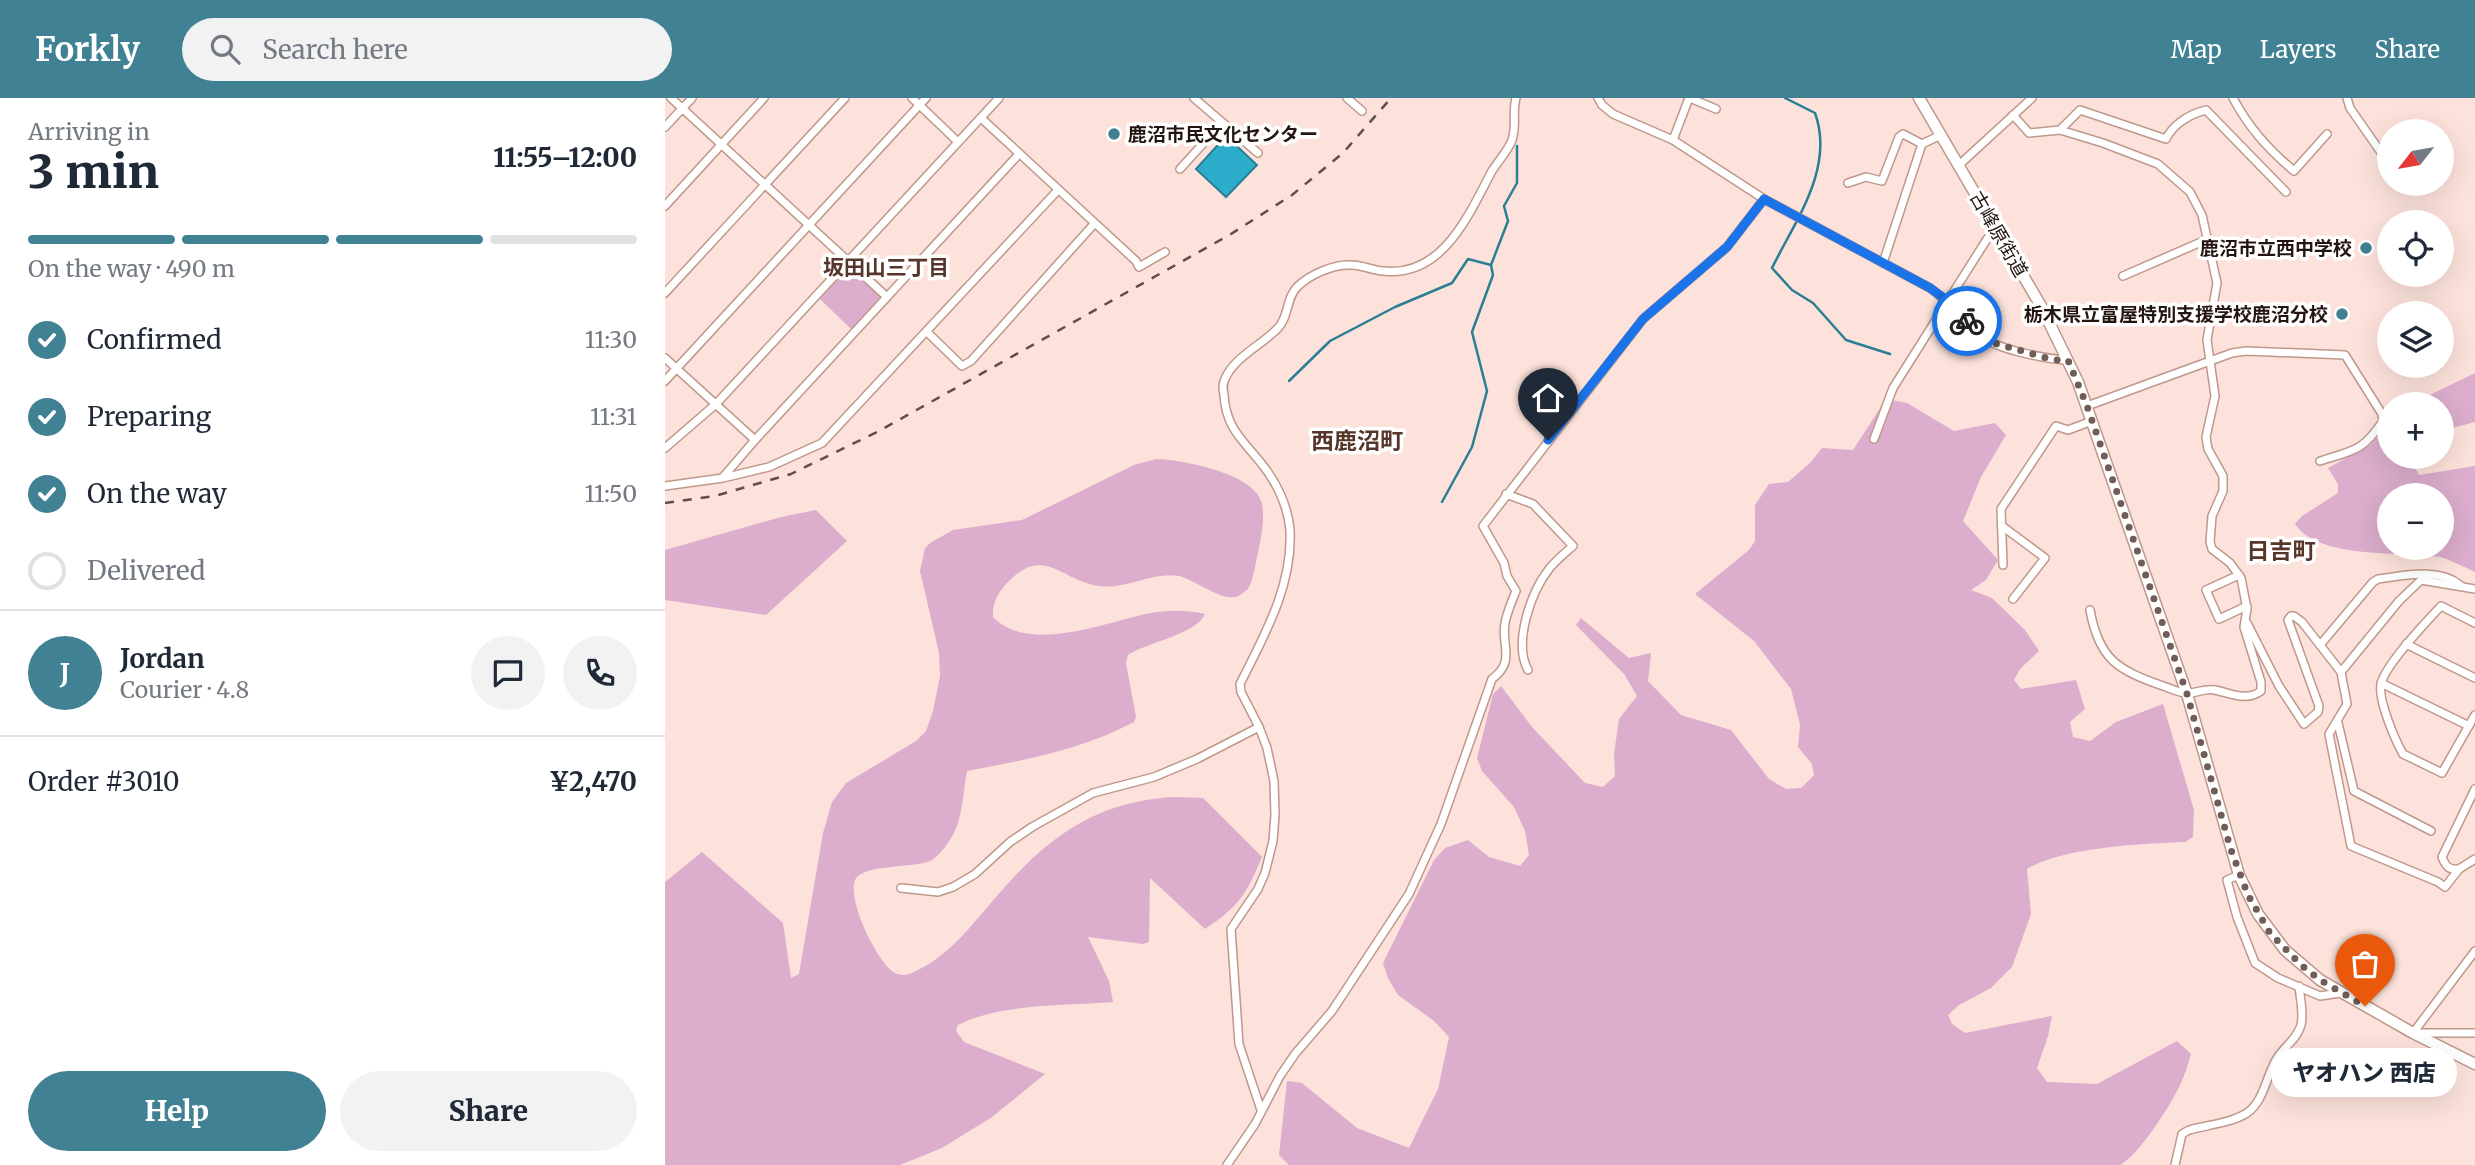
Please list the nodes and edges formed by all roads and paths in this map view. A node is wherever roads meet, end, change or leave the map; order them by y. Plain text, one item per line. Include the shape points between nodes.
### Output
1 (671, 98) edge
2 (692, 98) edge
3 (764, 98) edge
4 (845, 98) edge
5 (912, 98) edge
6 (926, 98) edge
7 (999, 98) edge
8 (1193, 98) edge
9 (1347, 98) edge
10 (1516, 98) edge
11 (1598, 98) edge
12 (1690, 98) edge
13 (1919, 98) edge
14 (2032, 98) edge
15 (2234, 98) edge
16 (2347, 98) edge
17 (920, 105) junction
18 (682, 108) junction
19 (1716, 108) dead end
20 (1361, 111) dead end
21 (2013, 116) junction
22 (981, 118) junction
23 (1221, 124) junction
24 (665, 127) edge
25 (2060, 130) junction
26 (2327, 134) dead end
27 (1941, 135) junction
28 (1673, 140) junction
29 (957, 141) junction
30 (722, 144) junction
31 (1922, 144) junction
32 (2377, 147) edge
33 (1258, 153) dead end
34 (1019, 154) junction
35 (1959, 165) junction
36 (1180, 169) dead end
37 (1849, 183) dead end
38 (764, 184) junction
39 (1058, 190) junction
40 (2286, 192) dead end
41 (1764, 199) junction
42 (665, 206) edge
43 (1094, 224) junction
44 (809, 225) junction
45 (1996, 229) junction
46 (2208, 239) junction
47 (1165, 252) dead end
48 (848, 261) junction
49 (1883, 263) junction
50 (2123, 276) dead end
51 (665, 293) edge
52 (887, 297) junction
53 (1948, 301) junction
54 (927, 332) junction
55 (665, 358) edge
56 (2068, 360) junction
57 (2209, 360) junction
58 (677, 369) junction
59 (665, 381) edge
60 (716, 404) junction
61 (2087, 406) junction
62 (2092, 421) junction
63 (1874, 439) dead end
64 (755, 440) junction
65 (665, 448) edge
66 (2320, 461) dead end
67 (723, 478) junction
68 (665, 486) edge
69 (1506, 494) junction
70 (2001, 526) junction
71 (2003, 565) dead end
72 (2239, 575) junction
73 (2460, 586) junction
74 (2475, 589) edge
75 (2014, 599) dead end
76 (2246, 606) junction
77 (2090, 610) dead end
78 (2245, 620) junction
79 (2475, 623) edge
80 (2406, 644) junction
81 (2320, 645) junction
82 (1528, 670) dead end
83 (2341, 672) junction
84 (2475, 678) edge
85 (2381, 683) junction
86 (2187, 694) junction
87 (2475, 715) edge
88 (2338, 723) junction
89 (2469, 726) junction
90 (1259, 727) junction
91 (2475, 789) edge
92 (2431, 831) dead end
93 (2475, 859) edge
94 (2459, 869) junction
95 (2239, 875) junction
96 (901, 888) dead end
97 (2475, 951) edge
98 (2299, 986) junction
99 (2340, 993) junction
100 (2413, 1033) junction
101 (2475, 1033) edge
102 (2475, 1064) edge
103 (1261, 1110) junction
104 (1227, 1165) edge
105 (2175, 1165) edge

1 - 18 street
2 - 18 street
3 - 30 street
4 - 38 street
5 - 17 street
6 - 17 street
7 - 22 street
8 - 23 street
9 - 20 street
10 - 90 street via 1512,140 1466,220 1442,251 1402,271 1350,265 1318,272 1292,292 1281,325 1225,378 1224,401 1231,426 1276,487 1290,529 1289,563 1277,607 1240,684
11 - 28 street via 1613,114
12 - 19 street
12 - 28 street
13 - 27 main road, 古峰原街道
14 - 21 street
15 - 26 street via 2267,148 2294,171
16 - 32 street
17 - 29 street
17 - 44 street
18 - 24 street
18 - 30 street
21 - 25 street via 2029,133
21 - 35 street
22 - 29 street
22 - 34 street
23 - 33 street
23 - 36 street
25 - 40 street via 2080,110 2166,139 2171,129 2206,110
25 - 46 street via 2158,164 2190,192
27 - 31 street
27 - 35 main road, 古峰原街道
28 - 41 street
29 - 48 street
30 - 38 street
30 - 42 street
31 - 37 street via 1899,136 1882,181 1866,177
31 - 49 street
34 - 39 street
34 - 52 street
35 - 45 main road, 古峰原街道
38 - 44 street
38 - 51 street
39 - 43 street
39 - 54 street
41 - 49 street
41 - 69 street via 1727,247 1643,319
43 - 47 street via 1139,267
43 - 54 street via 971,361 962,366
44 - 48 street
44 - 58 street
45 - 53 street
45 - 56 main road, 古峰原街道
46 - 50 street
46 - 57 street via 2217,283 2207,340
48 - 52 street
48 - 60 street
49 - 53 street
52 - 64 street
53 - 56 street via 1990,342
53 - 63 street via 1893,388
54 - 67 street via 822,443 769,467
55 - 58 street
56 - 61 main road, 古峰原街道
57 - 61 street
57 - 66 street via 2246,351 2345,355 2383,421 2366,444
57 - 72 street via 2215,396 2207,449 2223,476 2210,542
58 - 59 street
58 - 60 street
60 - 64 street
60 - 65 street
61 - 62 main road, 古峰原街道
62 - 70 street via 2068,430 2056,426 2001,509
62 - 86 main road, 古峰原街道
64 - 67 street
67 - 68 street
69 - 82 street via 1533,505 1573,546 1549,569 1535,594 1521,650
69 - 103 street via 1483,526 1516,591 1505,623 1503,671 1492,679 1441,824 1409,894 1332,1010 1295,1054
70 - 71 street
70 - 75 street via 2045,558
72 - 76 street
72 - 76 street via 2206,590 2219,619
73 - 74 street
73 - 81 street via 2453,579 2421,574 2378,579
73 - 83 street via 2421,580
76 - 78 street
77 - 86 street via 2094,630 2113,663
78 - 81 street via 2304,724 2319,706 2288,620 2291,616 2302,622
78 - 86 street via 2261,691 2243,697 2213,689
79 - 80 street via 2441,606
80 - 84 street
80 - 85 street
81 - 83 street
83 - 88 street via 2347,704
85 - 89 street
85 - 89 street via 2403,754 2442,773
86 - 95 main road, 古峰原街道
87 - 89 street
88 - 92 street via 2354,792
88 - 94 street via 2329,734 2351,846 2445,887
90 - 96 street via 1154,777 1093,793 1032,827 953,887 938,892
90 - 103 street via 1274,780 1273,841 1258,889 1231,929 1239,1044
91 - 94 street via 2442,858 2451,869
93 - 94 street
95 - 98 street via 2227,880 2255,963
95 - 99 main road, 古峰原街道 via 2270,933 2301,965
97 - 100 street
98 - 99 street via 2320,996
98 - 105 street via 2300,1029 2275,1061 2261,1096 2250,1111 2237,1118 2182,1135
99 - 100 main road, 古峰原街道
100 - 101 street
100 - 102 main road, 古峰原街道
103 - 104 street

